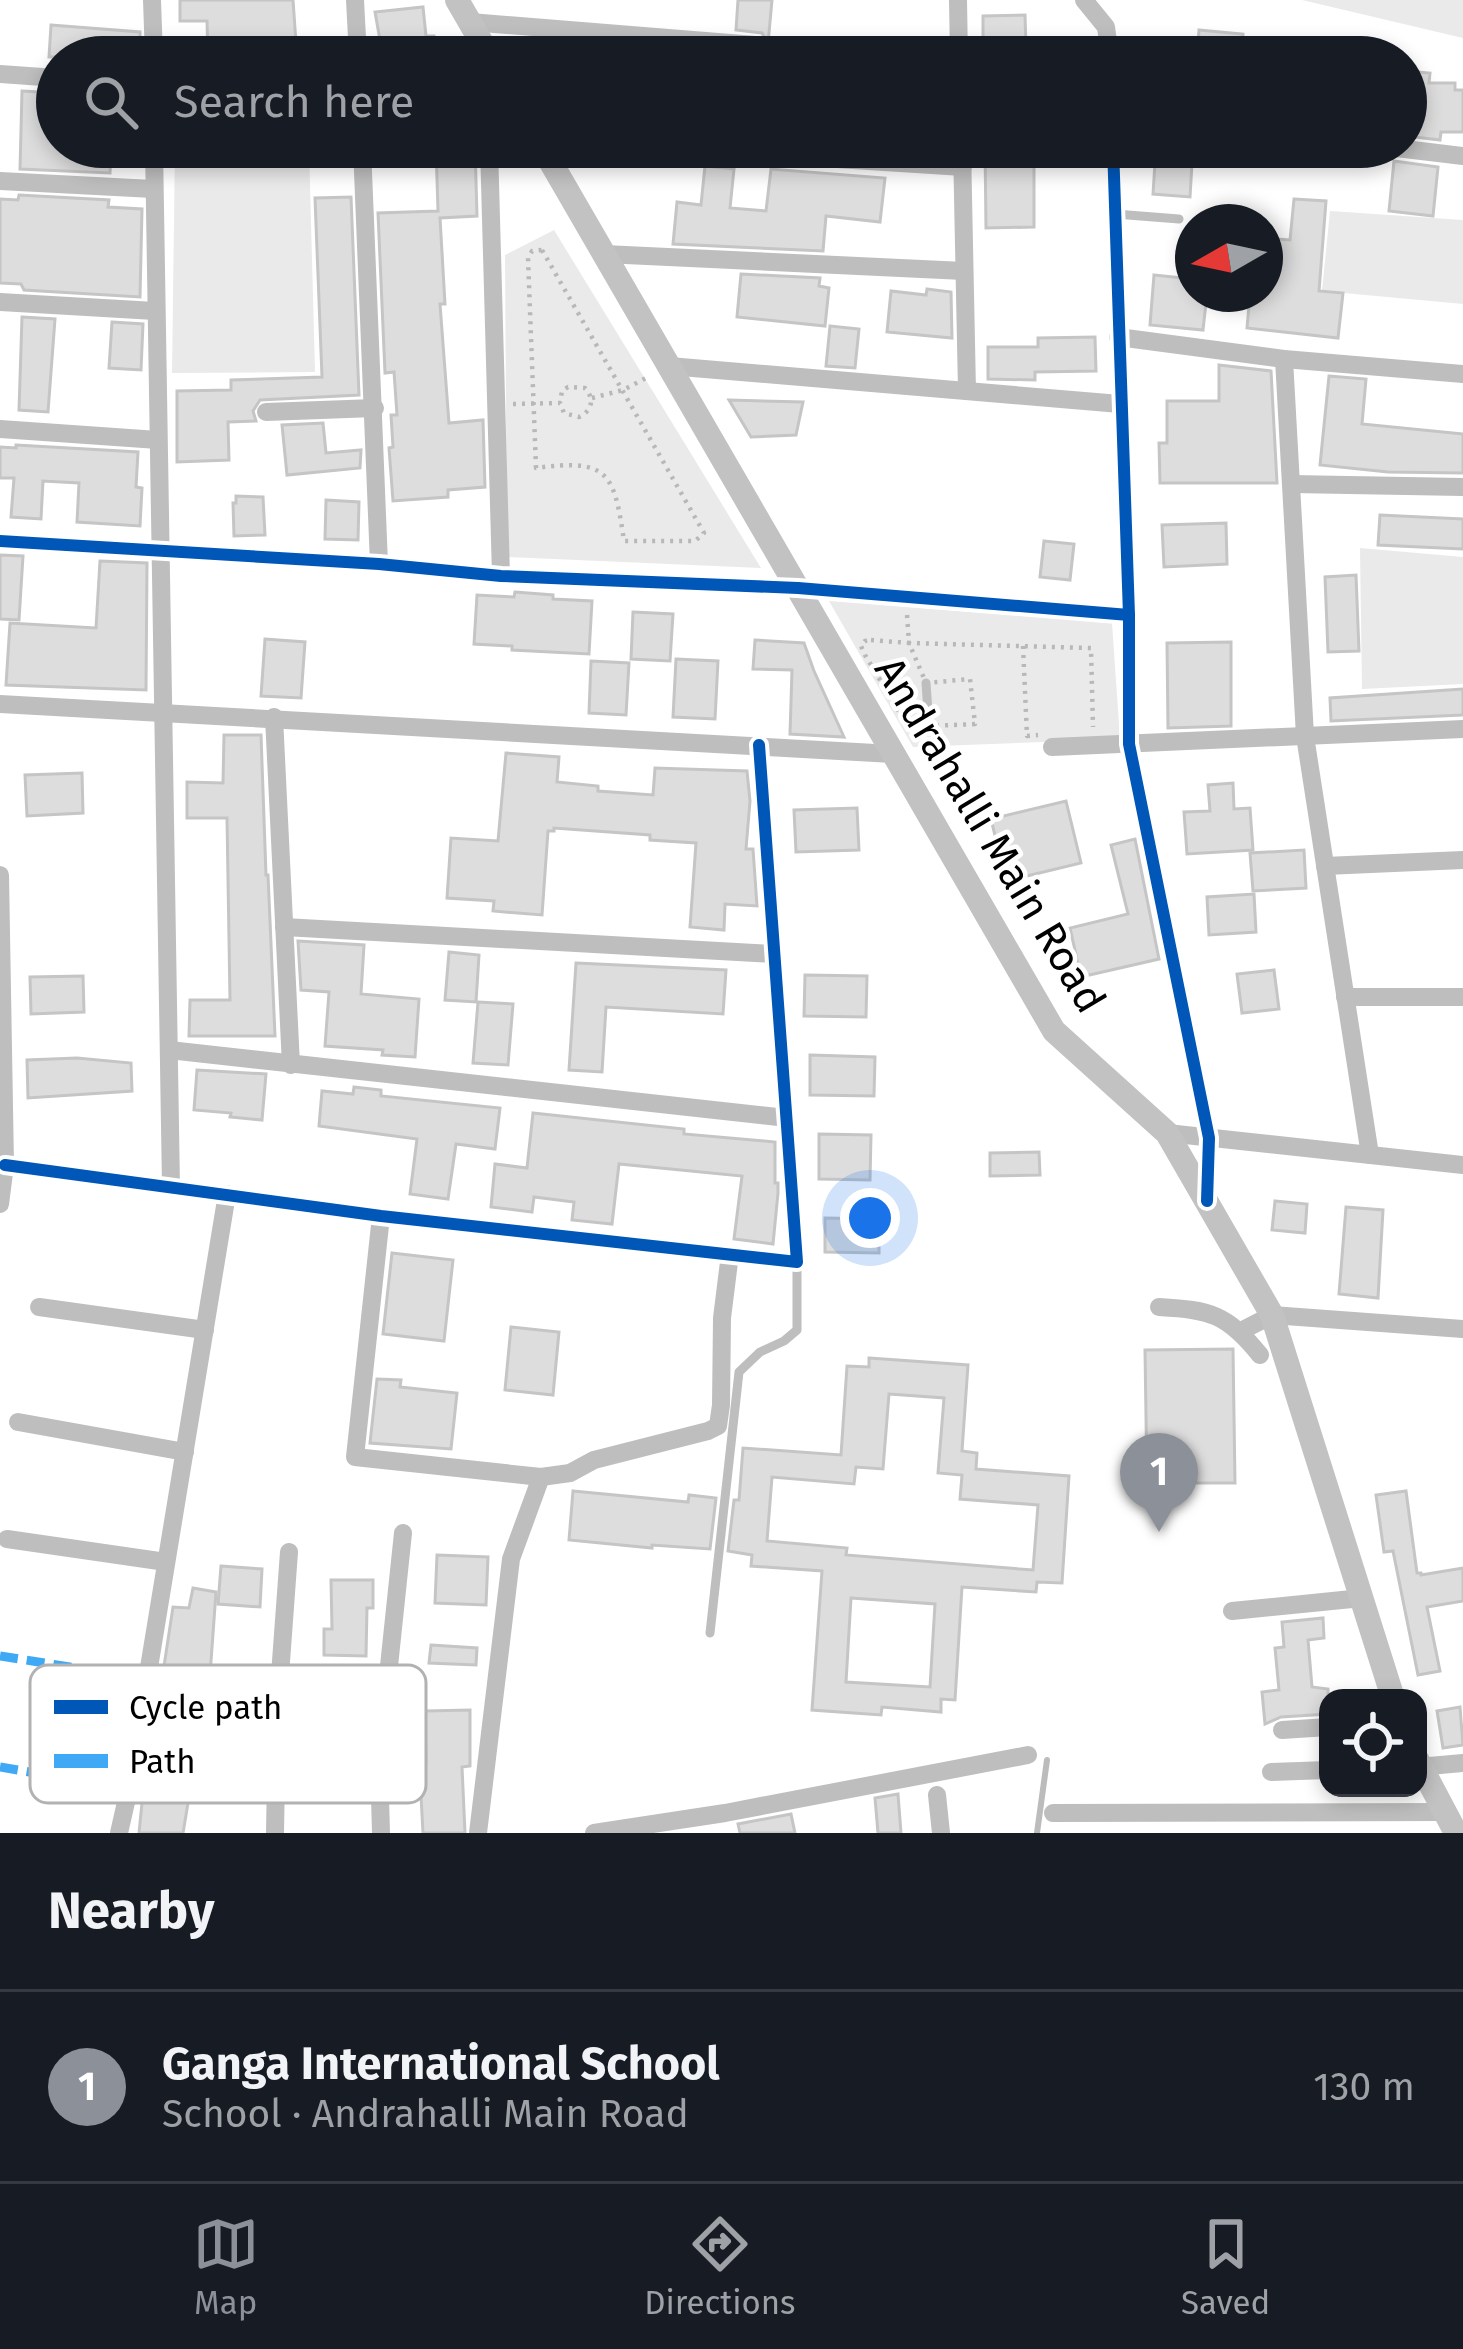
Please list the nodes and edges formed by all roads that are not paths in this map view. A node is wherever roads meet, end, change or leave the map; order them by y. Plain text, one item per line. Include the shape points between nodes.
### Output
1 (152, 0) edge
2 (355, 0) edge
3 (958, 0) edge
4 (1084, 0) edge
5 (464, 11) edge
6 (153, 36) edge
7 (357, 36) edge
8 (678, 36) edge
9 (959, 36) edge
10 (1107, 36) edge
11 (0, 74) edge
12 (36, 76) edge
13 (1427, 152) edge
14 (1463, 156) edge
15 (154, 168) edge
16 (363, 168) edge
17 (489, 168) edge
18 (554, 168) edge
19 (962, 168) edge
20 (1114, 168) edge
21 (0, 182) edge
22 (153, 190) junction
23 (1115, 214) junction
24 (1175, 219) edge
25 (604, 254) junction
26 (964, 271) junction
27 (0, 302) edge
28 (155, 310) junction
29 (1118, 338) junction
30 (1285, 359) junction
31 (669, 366) junction
32 (1463, 374) edge
33 (967, 391) junction
34 (1120, 404) junction
35 (375, 408) junction
36 (266, 412) dead end
37 (0, 429) edge
38 (158, 440) junction
39 (1292, 484) junction
40 (1463, 488) edge
41 (0, 541) edge
42 (160, 551) junction
43 (380, 564) junction
44 (501, 576) junction
45 (798, 589) junction
46 (1129, 615) junction
47 (926, 683) dead end
48 (0, 704) edge
49 (163, 712) junction
50 (274, 717) junction
51 (929, 726) dead end
52 (1463, 729) edge
53 (1305, 736) junction
54 (1050, 741) road end
55 (1129, 744) junction
56 (759, 745) junction
57 (893, 754) junction
58 (1463, 860) edge
59 (1325, 866) junction
60 (0, 875) edge
61 (284, 927) junction
62 (775, 954) junction
63 (1346, 997) junction
64 (1463, 997) edge
65 (169, 1050) junction
66 (291, 1065) junction
67 (787, 1118) junction
68 (1167, 1132) junction
69 (1209, 1138) junction
70 (1370, 1155) junction
71 (5, 1165) junction
72 (1463, 1165) edge
73 (171, 1187) junction
74 (227, 1194) junction
75 (1207, 1201) junction
76 (0, 1204) edge
77 (381, 1216) junction
78 (730, 1254) junction
79 (797, 1262) junction
80 (39, 1306) dead end
81 (1160, 1307) dead end
82 (1272, 1315) junction
83 (1463, 1329) edge
84 (205, 1330) junction
85 (1241, 1331) junction
86 (1260, 1355) dead end
87 (18, 1422) dead end
88 (185, 1452) junction
89 (541, 1477) junction
90 (404, 1533) dead end
91 (7, 1538) dead end
92 (289, 1552) dead end
93 (166, 1562) junction
94 (1362, 1598) junction
95 (1232, 1611) dead end
96 (710, 1634) dead end
97 (148, 1665) edge
98 (281, 1665) edge
99 (390, 1665) edge
100 (1390, 1689) edge
101 (1319, 1727) edge
102 (1282, 1730) dead end
103 (1028, 1755) dead end
104 (1463, 1763) edge
105 (1427, 1765) edge
106 (1319, 1770) edge
107 (1271, 1772) dead end
108 (1427, 1780) edge
109 (938, 1795) dead end
110 (124, 1803) edge
111 (276, 1803) edge
112 (380, 1803) edge
113 (1053, 1813) dead end
114 (1450, 1823) edge
115 (119, 1833) edge
116 (275, 1833) edge
117 (380, 1833) edge
118 (478, 1833) edge
119 (594, 1833) edge
120 (941, 1833) edge

1 - 6 street
2 - 7 street
3 - 9 street
4 - 10 street
5 - 8 street
11 - 12 street
13 - 14 street
15 - 22 street
16 - 35 street
17 - 44 street
18 - 25 main road, Andrahalli Main Road
19 - 26 street
20 - 23 street
21 - 22 street
22 - 28 street
23 - 24 lane
23 - 29 street
25 - 26 street
25 - 31 main road, Andrahalli Main Road
26 - 33 street
27 - 28 street
28 - 38 street
29 - 30 street
29 - 34 street
30 - 32 street
30 - 39 street
31 - 33 street
31 - 45 main road, Andrahalli Main Road
33 - 34 street
34 - 46 street
35 - 36 street
35 - 43 street
37 - 38 street
38 - 42 street
39 - 40 street
39 - 53 street
41 - 42 street
42 - 43 street
42 - 49 street
43 - 44 street
44 - 45 street
45 - 46 street
45 - 57 main road, Andrahalli Main Road
46 - 55 street
47 - 51 lane
48 - 49 street
49 - 50 street
49 - 65 street
50 - 56 street
50 - 61 street
52 - 53 street
53 - 55 street
53 - 59 street
54 - 55 street
55 - 69 street
56 - 57 street
56 - 62 street
57 - 68 main road, Andrahalli Main Road via 1054,1031
58 - 59 street
59 - 63 street
60 - 71 street
61 - 62 street
61 - 66 street
62 - 67 street
63 - 64 street
63 - 70 street
65 - 66 street
65 - 73 street
66 - 67 street
67 - 79 street
68 - 69 street
68 - 75 main road, Andrahalli Main Road
69 - 70 street
69 - 75 street
70 - 72 street
71 - 73 street
71 - 76 street
73 - 74 street
74 - 77 street
74 - 84 street
75 - 82 main road, Andrahalli Main Road
77 - 78 street
77 - 89 street via 355,1457
78 - 79 street
78 - 89 street via 718,1426
79 - 96 lane via 797,1330 739,1372
80 - 84 street
81 - 85 street via 1194,1309
82 - 83 street
82 - 85 street
82 - 94 main road, Andrahalli Main Road
84 - 88 street
85 - 86 street
87 - 88 street
88 - 93 street
89 - 118 street via 511,1558
90 - 99 street
91 - 93 street
92 - 98 street
93 - 97 street
94 - 95 street
94 - 100 main road, Andrahalli Main Road
101 - 102 street
103 - 119 street
104 - 105 street
106 - 107 street
108 - 114 main road
109 - 120 street
110 - 115 street
111 - 116 street
112 - 117 street
113 - 114 street

